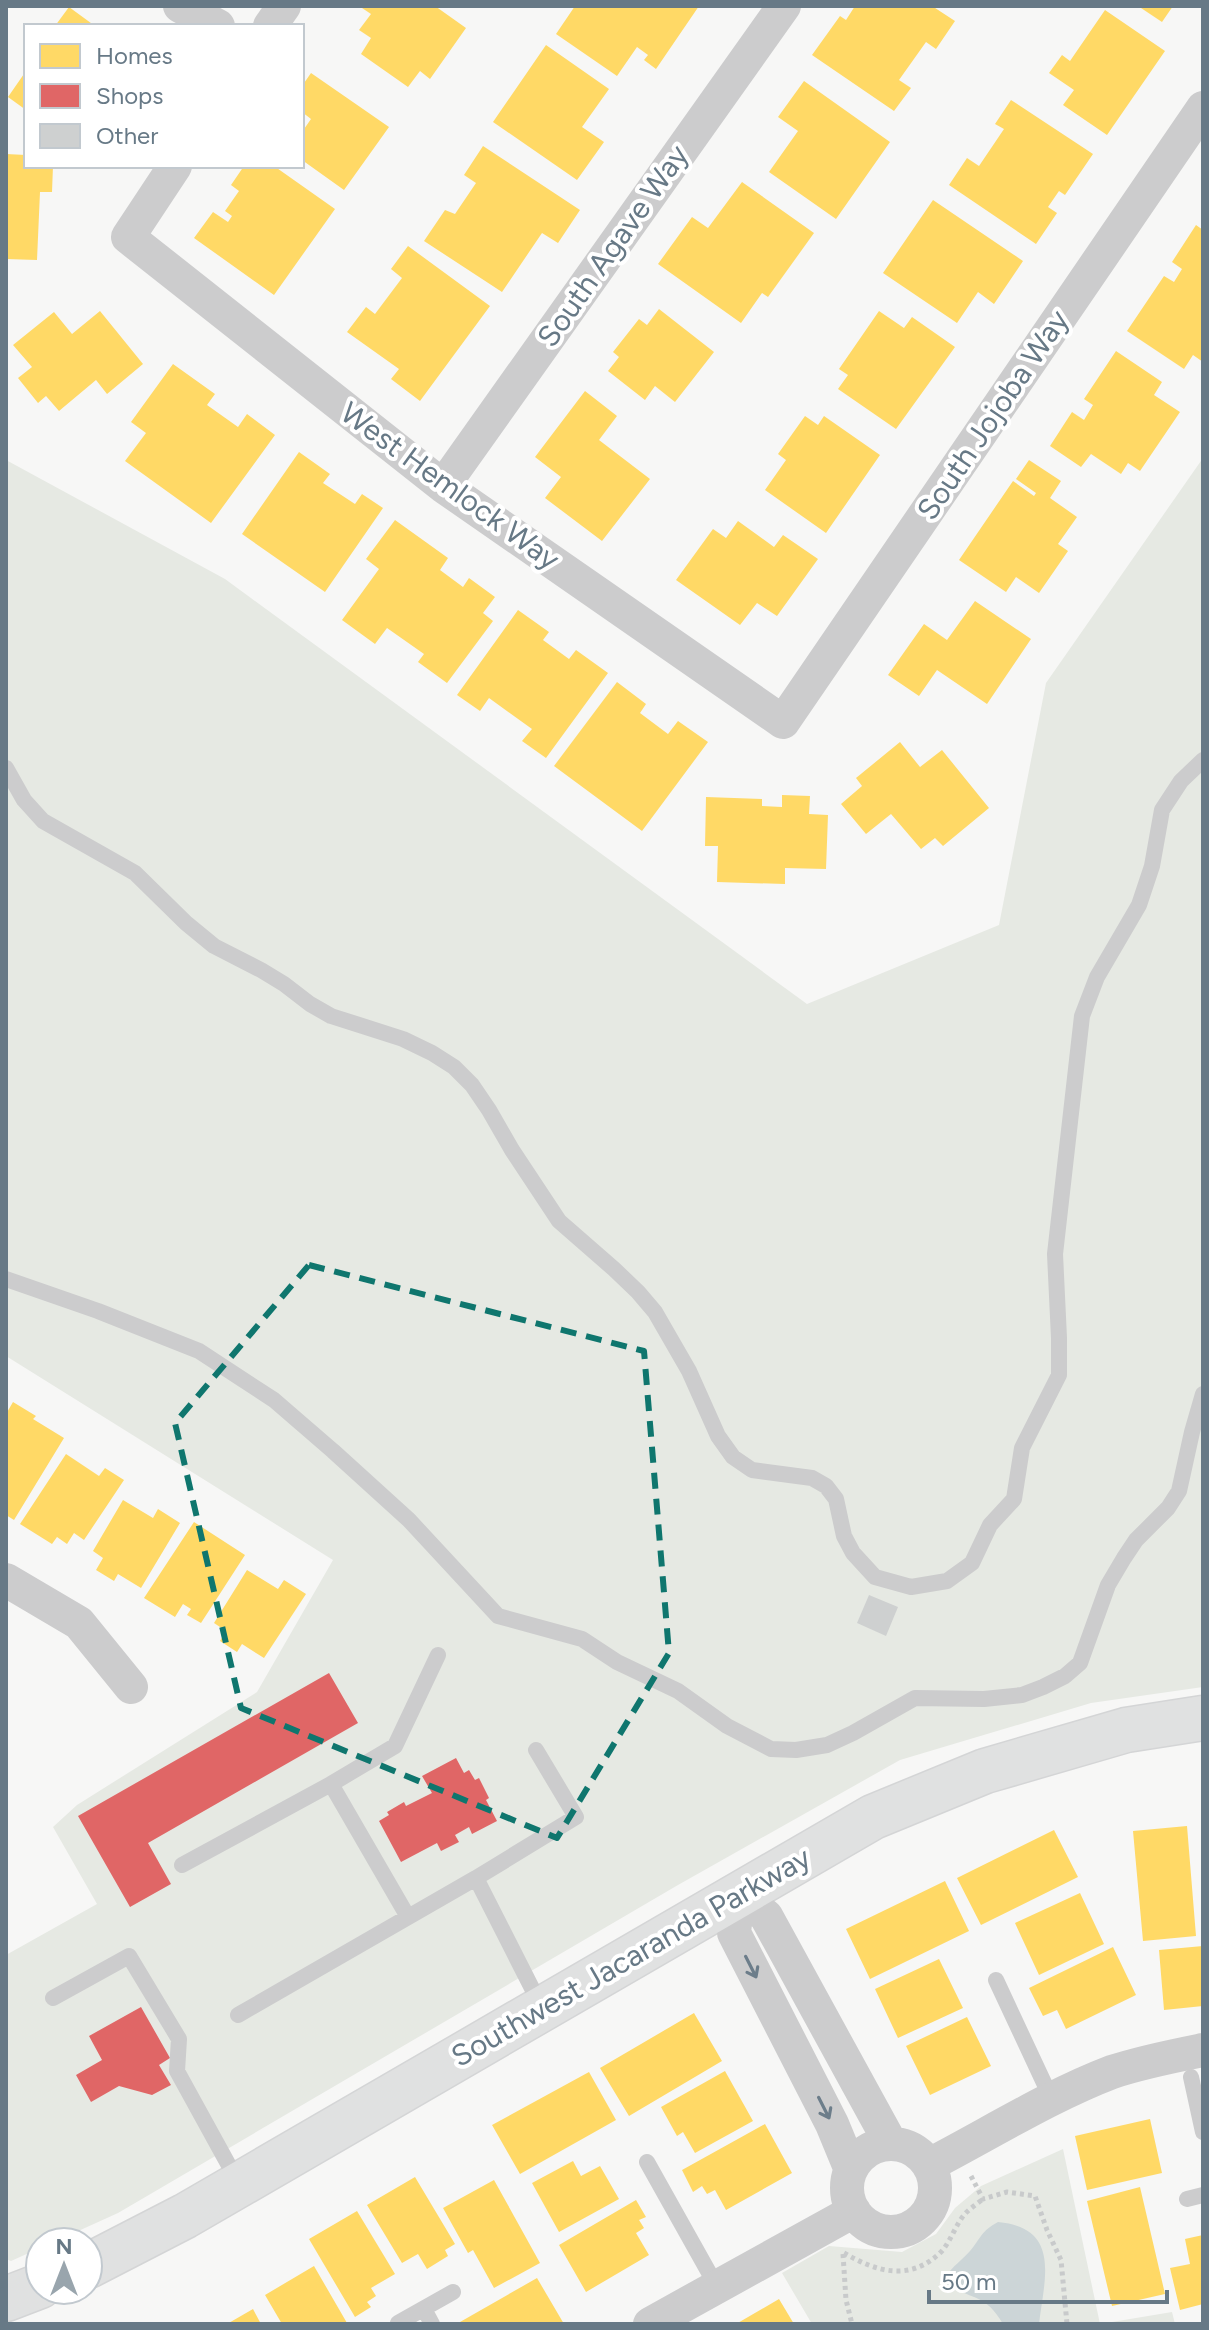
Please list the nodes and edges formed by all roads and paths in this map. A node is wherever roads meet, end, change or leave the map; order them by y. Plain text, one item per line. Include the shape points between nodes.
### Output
1 (180, 6) edge
2 (284, 6) edge
3 (784, 6) edge
4 (214, 24) edge
5 (271, 24) edge
6 (1203, 108) edge
7 (174, 168) edge
8 (443, 486) junction
9 (783, 722) joint
10 (1203, 760) edge
11 (6, 768) edge
12 (6, 1279) edge
13 (1203, 1394) edge
14 (6, 1580) edge
15 (438, 1655) dead end
16 (131, 1687) dead end
17 (1203, 1718) edge
18 (536, 1750) dead end
19 (331, 1784) junction
20 (182, 1865) dead end
21 (476, 1878) junction
22 (738, 1894) junction
23 (408, 1917) junction
24 (996, 1980) dead end
25 (53, 1998) dead end
26 (542, 2008) junction
27 (238, 2015) dead end
28 (811, 2040) junction
29 (1197, 2063) edge
30 (1052, 2100) junction
31 (1203, 2132) edge
32 (891, 2144) junction
33 (943, 2158) junction
34 (647, 2162) dead end
35 (851, 2170) junction
36 (239, 2184) junction
37 (983, 2199) junction
38 (841, 2230) junction
39 (104, 2258) edge
40 (717, 2287) junction
41 (453, 2292) dead end
42 (428, 2317) edge
43 (658, 2322) edge
44 (398, 2323) edge
45 (852, 2324) edge
46 (1067, 2324) edge

1 - 4 street
2 - 5 street
3 - 8 street, South Agave Way
6 - 9 street, South Jojoba Way
7 - 8 street, West Hemlock Way via 128,237
8 - 9 street, West Hemlock Way
10 - 11 lane via 1162,810 1139,905 1097,977 1082,1016 1055,1254 1059,1375 1022,1448 1014,1499 990,1525 972,1563 947,1581 911,1587 875,1577 853,1553 836,1499 826,1486 812,1478 752,1470 733,1457 655,1312 559,1221 472,1085 454,1067 403,1039 331,1016 214,946 135,873 43,821
12 - 13 lane via 199,1351 274,1400 333,1451 409,1520 498,1616 582,1639 771,1749 827,1745 915,1698 1022,1695 1065,1676 1080,1663 1108,1585 1124,1558 1179,1491
14 - 16 street via 79,1623
15 - 19 lane via 395,1746
17 - 22 street, Southwest Jacaranda Parkway via 1126,1730 985,1771 873,1817
18 - 21 lane via 576,1817
19 - 20 lane
19 - 23 lane
21 - 23 lane
21 - 26 lane
22 - 26 street, Southwest Jacaranda Parkway
22 - 28 street via 734,1933
23 - 27 lane
24 - 30 lane
25 - 36 lane via 129,1956 179,2039 177,2071
26 - 36 street, Southwest Jacaranda Parkway
28 - 32 street
28 -> 35 street via 832,2124
29 - 30 street via 1155,2060
29 - 31 lane
30 - 33 street
32 - 33 street
32 - 35 street via 867,2151
33 - 37 path
33 - 38 street via 934,2178 932,2205 914,2226 887,2231 862,2221
34 - 40 lane
35 - 38 street
36 - 39 street, Southwest Jacaranda Parkway
37 - 38 path via 963,2216 940,2252 908,2270 882,2271 860,2263
37 - 46 path via 1007,2192 1035,2196 1061,2260
38 - 40 street
38 - 45 path
40 - 43 street
41 - 42 lane
42 - 44 lane

